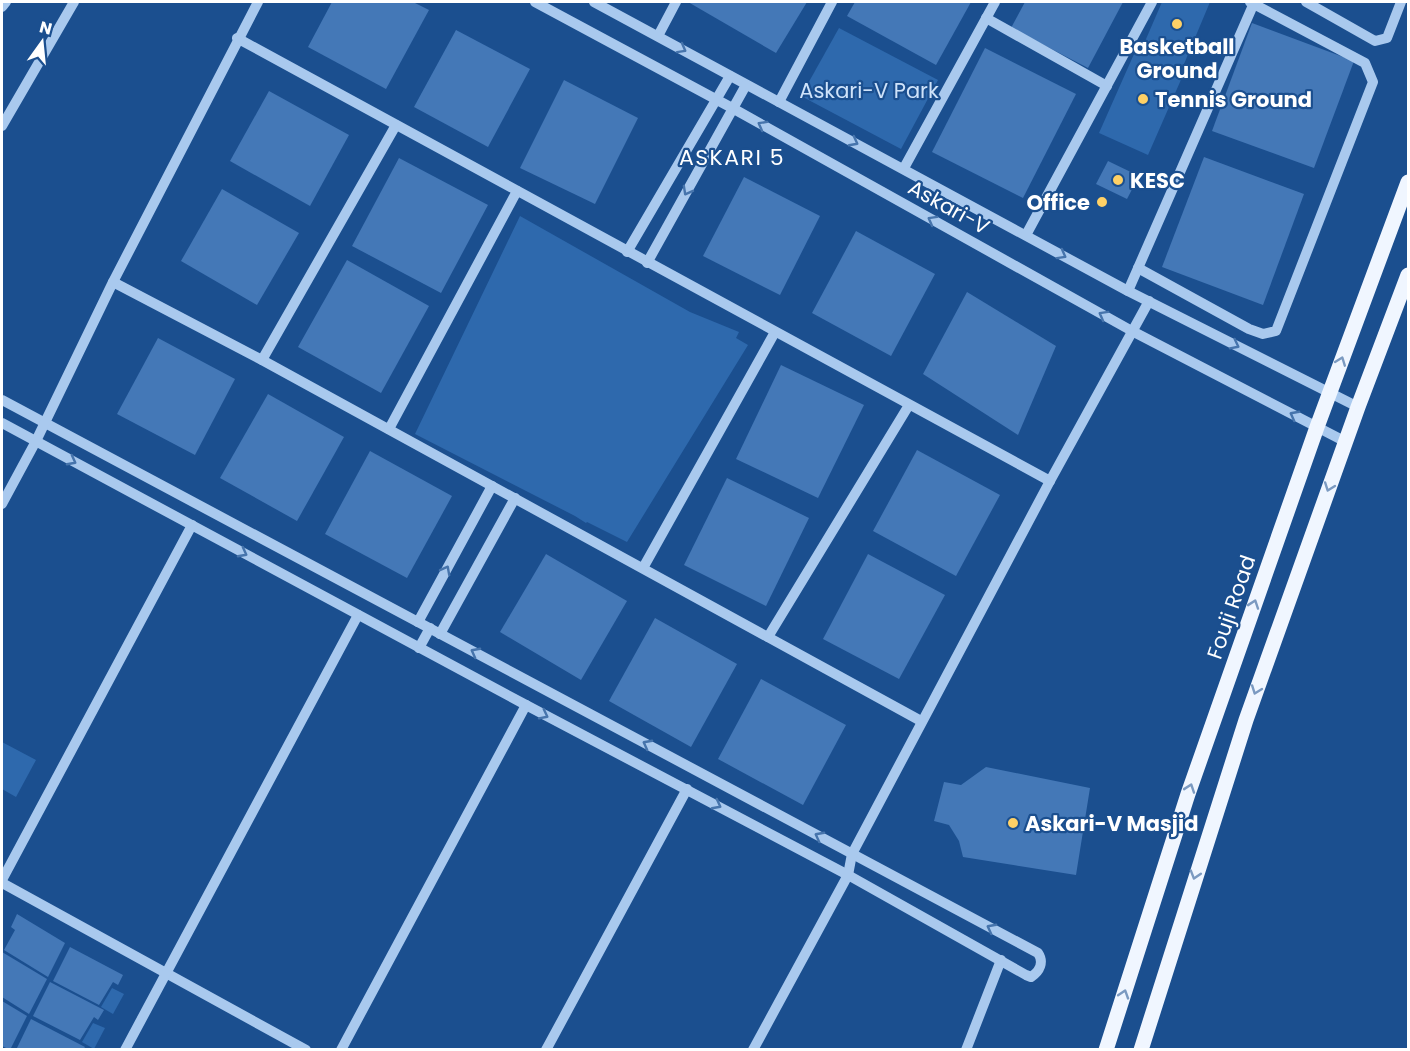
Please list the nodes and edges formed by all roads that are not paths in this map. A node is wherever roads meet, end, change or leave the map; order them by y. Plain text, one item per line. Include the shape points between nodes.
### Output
1 (6, 2) edge
2 (74, 2) edge
3 (258, 2) edge
4 (535, 2) edge
5 (594, 2) edge
6 (676, 2) edge
7 (832, 2) edge
8 (995, 2) edge
9 (1152, 2) edge
10 (1252, 2) edge
11 (1306, 2) edge
12 (1401, 2) edge
13 (2, 7) edge
14 (986, 18) junction
15 (658, 36) junction
16 (237, 38) junction
17 (730, 76) junction
18 (746, 85) junction
19 (1107, 86) junction
20 (717, 101) junction
21 (779, 102) junction
22 (734, 109) junction
23 (396, 125) junction
24 (2, 126) edge
25 (904, 168) junction
26 (1408, 182) edge
27 (517, 191) junction
28 (1026, 235) junction
29 (627, 252) junction
30 (647, 263) junction
31 (1138, 268) junction
32 (1408, 275) edge
33 (113, 282) junction
34 (1128, 291) junction
35 (1149, 301) junction
36 (1132, 331) junction
37 (775, 332) junction
38 (262, 360) junction
39 (1330, 393) junction
40 (2, 400) edge
41 (909, 405) junction
42 (1358, 407) junction
43 (2, 423) edge
44 (43, 423) junction
45 (1317, 428) junction
46 (389, 429) junction
47 (36, 441) junction
48 (1346, 442) junction
49 (1050, 481) junction
50 (492, 486) junction
51 (515, 498) junction
52 (2, 504) edge
53 (192, 525) junction
54 (643, 568) junction
55 (358, 615) junction
56 (418, 622) junction
57 (430, 628) junction
58 (440, 634) junction
59 (768, 637) junction
60 (419, 648) junction
61 (526, 705) junction
62 (921, 721) junction
63 (687, 789) junction
64 (852, 854) junction
65 (848, 876) junction
66 (2, 882) edge
67 (1000, 960) junction
68 (166, 973) junction
69 (125, 1050) edge
70 (306, 1050) edge
71 (341, 1050) edge
72 (546, 1050) edge
73 (753, 1050) edge
74 (966, 1050) edge
75 (1106, 1050) edge
76 (1141, 1050) edge

1 - 13 street
2 - 24 street
3 - 16 street
4 - 20 street, Askari-V
5 - 15 street, Askari-V
6 - 15 street
7 - 21 street
8 - 14 street
9 - 19 street
10 - 31 street
10 - 31 street via 1365,63 1373,82 1276,331 1263,334 1249,329
11 - 12 street via 1375,41 1387,38
14 - 19 street
14 - 25 street
15 -> 17 street, Askari-V
16 - 23 street
16 - 33 street
17 - 18 street, Askari-V
17 - 20 street
18 - 21 street, Askari-V
18 - 22 street
19 - 28 street
20 - 22 street, Askari-V
20 - 29 street
21 -> 25 street, Askari-V
22 -> 30 street
36 -> 22 street, Askari-V
23 - 27 street
23 - 38 street
25 - 28 street, Askari-V
39 -> 26 main road, Fouji Road
27 - 29 street
27 - 46 street
28 -> 34 street, Askari-V
29 - 30 street
30 - 37 street
31 - 34 street
32 - 42 main road
33 - 38 street
33 - 44 street
34 - 35 street, Askari-V
35 - 36 street
35 -> 39 street, Askari-V
45 -> 36 street, Askari-V
36 - 49 street
37 - 41 street
37 - 54 street
38 - 46 street
39 - 42 street, Askari-V
39 - 45 main road, Fouji Road
40 - 44 street
41 - 49 street
41 - 59 street
42 - 48 main road
43 - 47 street
44 - 47 street
44 - 56 street
45 - 48 street, Askari-V
75 -> 45 main road, Fouji Road via 1188,794
46 - 50 street
47 - 52 street
47 -> 53 street
48 -> 76 main road via 1246,720
49 - 62 street
50 - 51 street
56 -> 50 street
51 - 54 street
51 - 58 street
53 -> 55 street
53 - 66 street
54 - 59 street
55 - 60 street
55 - 68 street
56 - 57 street
57 - 58 street
57 - 60 street
64 -> 58 street
59 - 62 street
60 - 61 street
61 -> 63 street
61 - 71 street
62 - 64 street
63 -> 65 street
63 - 72 street
64 - 65 street
67 -> 64 street via 1031,977 1041,964 1038,953
65 - 67 street
65 - 73 street
66 - 68 street
67 - 74 street
68 - 69 street
68 - 70 street

